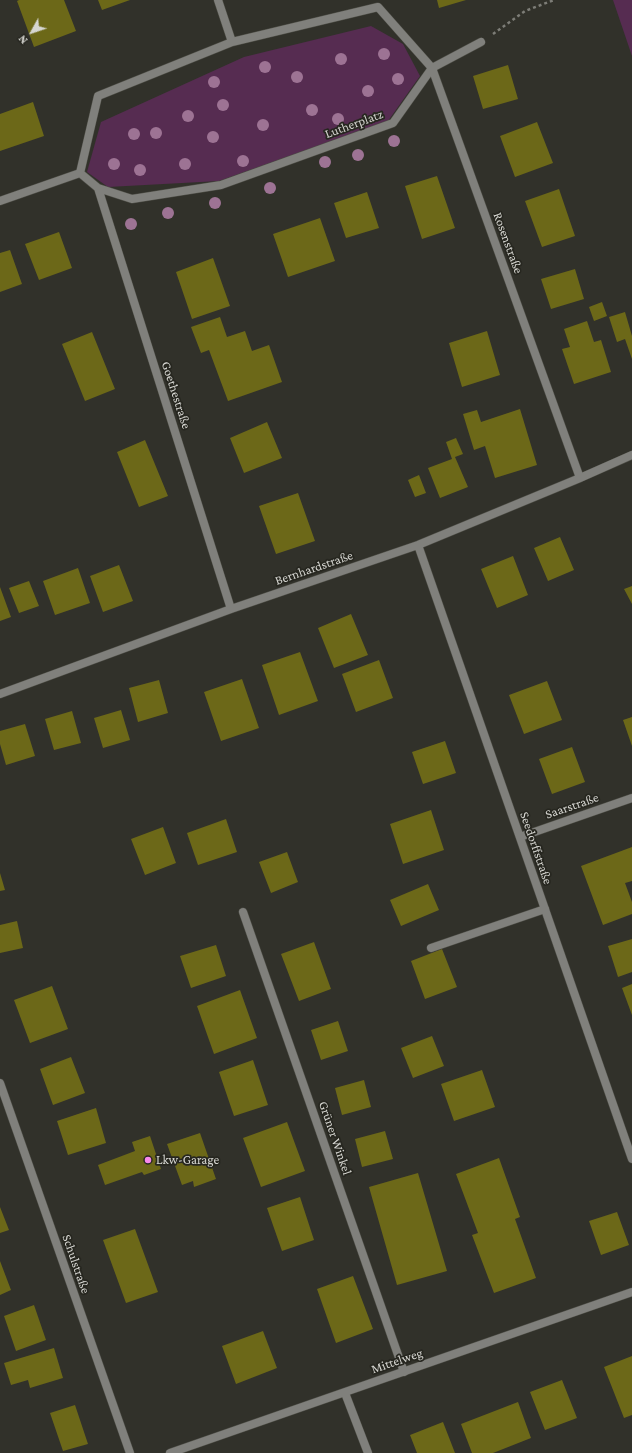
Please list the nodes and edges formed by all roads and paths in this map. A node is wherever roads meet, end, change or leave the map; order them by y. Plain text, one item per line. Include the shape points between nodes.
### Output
1 (218, 0) edge
2 (554, 0) edge
3 (232, 42) junction
4 (481, 42) joint
5 (432, 68) junction
6 (80, 173) junction
7 (98, 188) junction
8 (0, 201) edge
9 (632, 455) edge
10 (580, 478) junction
11 (418, 545) junction
12 (231, 609) junction
13 (0, 694) edge
14 (632, 798) edge
15 (520, 837) junction
16 (545, 909) junction
17 (243, 912) dead end
18 (431, 948) dead end
19 (0, 1083) edge
20 (632, 1159) edge
21 (632, 1292) edge
22 (404, 1372) junction
23 (345, 1393) junction
24 (130, 1453) edge
25 (170, 1453) edge
26 (368, 1453) edge

1 - 3 street
2 - 4 path via 525,11
3 - 5 street via 378,7
3 - 6 street via 98,96
4 - 5 street
5 - 7 street, Lutherplatz via 393,123 221,185 132,199
5 - 10 street, Rosenstraße
6 - 7 street, Lutherplatz
6 - 8 street
7 - 12 street, Goethestraße
9 - 10 street, Bernhardstraße
10 - 11 street, Bernhardstraße
11 - 12 street, Bernhardstraße
11 - 15 street, Seedorffstraße
12 - 13 street, Bernhardstraße
14 - 15 street, Saarstraße
15 - 16 street, Seedorffstraße
16 - 18 street
16 - 20 street, Seedorffstraße
17 - 22 street, Grüner Winkel
19 - 24 street, Schulstraße
21 - 22 street, Mittelweg
22 - 23 street, Mittelweg
23 - 25 street, Mittelweg
23 - 26 street

